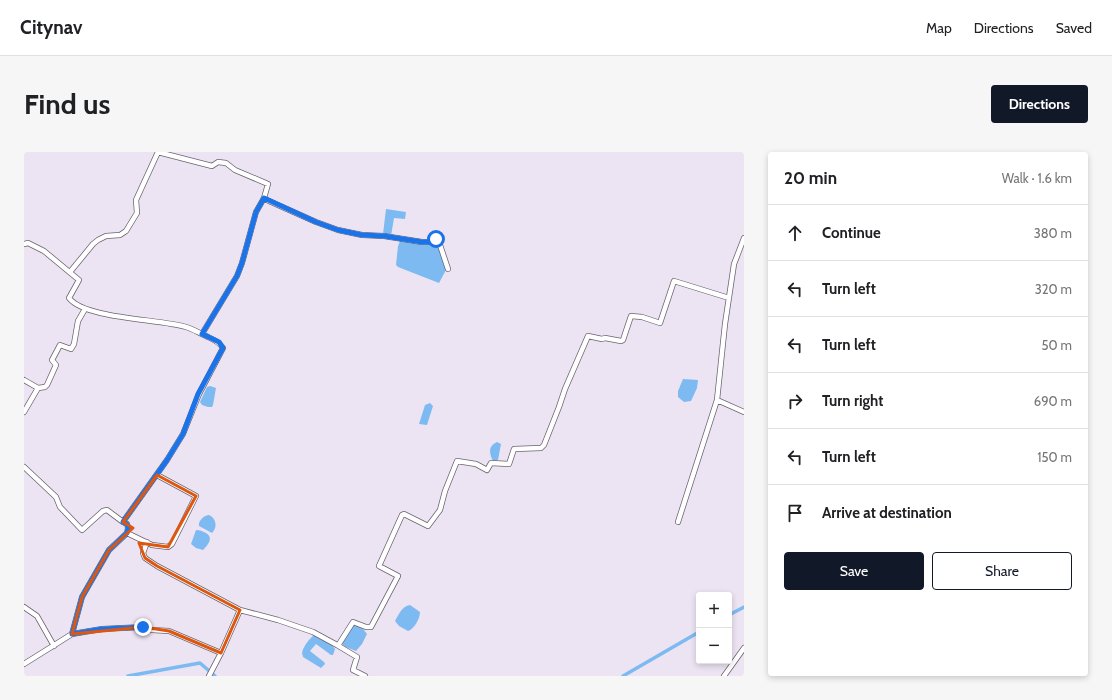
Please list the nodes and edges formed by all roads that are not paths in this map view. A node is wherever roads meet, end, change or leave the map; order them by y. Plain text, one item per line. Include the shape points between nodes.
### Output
1 (264, 198) junction
2 (744, 238) edge
3 (24, 244) edge
4 (448, 269) dead end
5 (70, 272) junction
6 (729, 298) junction
7 (85, 309) junction
8 (202, 334) junction
9 (24, 380) edge
10 (38, 388) junction
11 (717, 400) junction
12 (24, 412) edge
13 (744, 412) edge
14 (24, 467) edge
15 (157, 475) junction
16 (123, 522) junction
17 (678, 522) dead end
18 (127, 533) junction
19 (147, 542) junction
20 (24, 607) edge
21 (240, 610) junction
22 (72, 634) junction
23 (337, 645) junction
24 (54, 646) junction
25 (744, 648) edge
26 (221, 653) junction
27 (24, 664) edge
28 (209, 676) edge
29 (366, 676) edge
30 (724, 676) edge

1 - 4 street via 338,230 422,242 436,239
1 - 5 street via 268,184 226,163 218,162 212,166 158,152 136,200 137,213 126,231 98,240
1 - 8 street via 256,212 237,276
2 - 6 street via 734,264
3 - 5 street via 28,243 44,251
5 - 7 street via 79,280 69,298 77,306
6 - 11 street
6 - 23 street via 674,281 660,323 631,316 621,341 588,336 544,445 541,448 514,449 509,464 491,463 487,470 476,464 457,461 440,510 428,526 402,515 379,566 398,576 371,627 353,622
7 - 8 street via 187,327
7 - 10 street via 76,326 74,344 71,349 60,345 52,360 56,365 47,385
8 - 15 street via 219,342 223,348 198,394 183,434
9 - 10 street
10 - 12 street
11 - 13 street
11 - 17 street
14 - 16 street via 56,497 60,507 82,530 107,510
15 - 16 street
15 - 19 street via 196,496 172,544 168,547
16 - 18 street via 127,524
18 - 19 street
18 - 22 street via 109,550 92,577 82,597
19 - 21 street via 143,552 145,558
20 - 24 street via 36,616
21 - 23 street via 313,632
21 - 26 street
22 - 24 street
22 - 26 street via 102,629 143,627 170,630
23 - 29 street via 357,657 353,670
24 - 27 street
25 - 30 street
26 - 28 street

